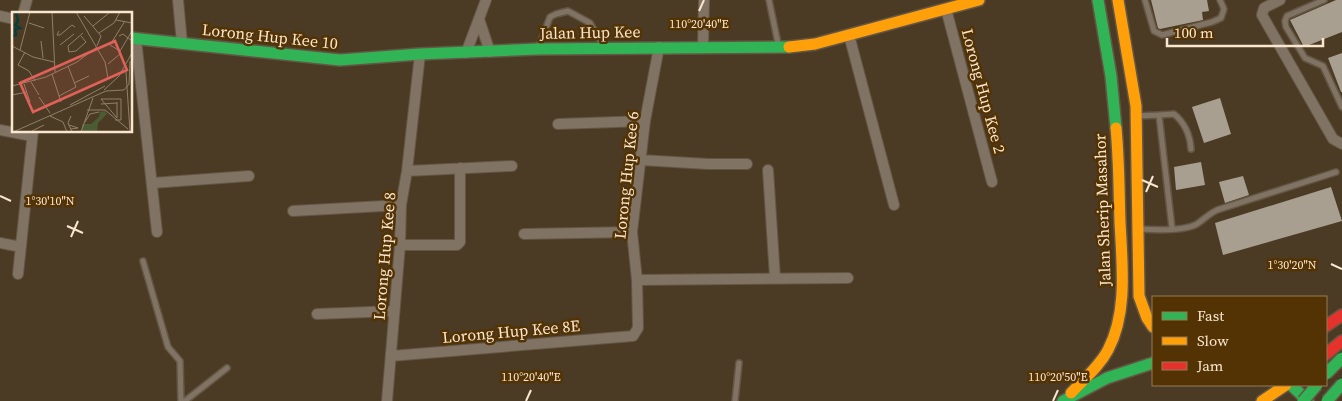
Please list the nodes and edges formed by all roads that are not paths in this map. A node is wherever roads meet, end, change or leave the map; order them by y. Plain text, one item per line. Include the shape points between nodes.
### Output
1 (178, 0) edge
2 (486, 0) edge
3 (704, 0) edge
4 (769, 0) edge
5 (980, 0) edge
6 (1098, 0) edge
7 (1118, 0) edge
8 (1145, 0) edge
9 (1220, 0) edge
10 (1280, 0) edge
11 (1324, 0) edge
12 (946, 9) junction
13 (479, 19) junction
14 (849, 35) junction
15 (134, 39) edge
16 (182, 42) junction
17 (659, 47) junction
18 (703, 47) junction
19 (603, 48) junction
20 (779, 48) junction
21 (538, 49) junction
22 (490, 52) junction
23 (466, 53) junction
24 (420, 54) junction
25 (1342, 107) edge
26 (1159, 115) junction
27 (1136, 116) junction
28 (645, 121) junction
29 (558, 124) dead end
30 (16, 132) edge
31 (32, 134) edge
32 (1342, 144) edge
33 (1191, 149) dead end
34 (641, 160) junction
35 (747, 164) dead end
36 (512, 166) dead end
37 (460, 168) junction
38 (768, 170) dead end
39 (407, 171) junction
40 (1336, 172) dead end
41 (249, 176) dead end
42 (992, 182) dead end
43 (152, 183) junction
44 (400, 205) junction
45 (894, 205) dead end
46 (293, 211) dead end
47 (1172, 228) junction
48 (1138, 229) junction
49 (156, 232) dead end
50 (632, 232) junction
51 (524, 234) dead end
52 (0, 243) edge
53 (400, 245) junction
54 (21, 247) junction
55 (143, 261) dead end
56 (1138, 272) junction
57 (18, 274) dead end
58 (775, 278) junction
59 (848, 278) dead end
60 (636, 280) junction
61 (1152, 305) edge
62 (394, 311) junction
63 (316, 314) dead end
64 (1342, 315) edge
65 (1327, 325) edge
66 (1152, 326) edge
67 (633, 336) joint
68 (1342, 341) edge
69 (1327, 353) edge
70 (391, 356) junction
71 (1342, 358) edge
72 (739, 363) dead end
73 (1152, 363) edge
74 (227, 368) dead end
75 (1327, 372) edge
76 (1327, 374) edge
77 (1342, 385) edge
78 (1284, 386) edge
79 (1292, 386) edge
80 (1316, 386) edge
81 (181, 401) edge
82 (185, 401) edge
83 (387, 401) edge
84 (735, 401) edge
85 (1063, 401) edge
86 (1262, 401) edge
87 (1303, 401) edge
88 (1308, 401) edge
89 (1327, 401) edge

1 - 16 street
2 - 13 street
3 - 18 street
4 - 20 lane
5 - 12 main road, Jalan Hup Kee
6 - 85 main road, Jalan Sherip Masahor via 1114,100 1120,193 1121,300 1110,345 1093,370
7 - 27 main road, Jalan Sherip Masahor
8 - 9 lane via 1154,31 1162,35 1221,18 1224,9
10 - 32 street via 1264,8 1262,15 1333,139
11 - 25 lane via 1287,16 1286,27 1305,58 1323,66
12 - 14 main road, Jalan Hup Kee
12 - 42 street, Lorong Hup Kee 2
13 - 22 street
13 - 23 street
14 - 20 main road, Jalan Hup Kee via 815,44
14 - 45 street
15 - 16 main road, Lorong Hup Kee 10
15 - 43 street
16 - 24 main road, Lorong Hup Kee 10 via 340,60
17 - 18 main road, Jalan Hup Kee
17 - 19 main road, Jalan Hup Kee
17 - 28 street, Lorong Hup Kee 6
18 - 20 main road, Jalan Hup Kee
19 - 21 main road, Jalan Hup Kee
19 - 21 lane via 590,23 568,12 550,17
21 - 22 main road, Jalan Hup Kee
22 - 23 main road, Jalan Hup Kee
23 - 24 main road, Lorong Hup Kee 10
24 - 39 street, Lorong Hup Kee 8
26 - 27 lane
26 - 33 lane via 1174,114 1183,121
26 - 47 lane
27 - 48 main road, Jalan Sherip Masahor
28 - 29 street
28 - 34 street, Lorong Hup Kee 6
30 - 31 street
31 - 54 street
34 - 35 street
34 - 50 street, Lorong Hup Kee 6
36 - 37 street
37 - 39 street
37 - 53 street via 460,242 457,245
38 - 58 street
39 - 44 street, Lorong Hup Kee 8
40 - 47 lane via 1217,210 1196,224
41 - 43 street
43 - 49 street
44 - 46 street
44 - 53 street, Lorong Hup Kee 8
47 - 48 lane
48 - 56 main road, Jalan Sherip Masahor
50 - 51 street
50 - 60 street, Lorong Hup Kee 6
52 - 54 street
53 - 62 street, Lorong Hup Kee 8
54 - 57 street
55 - 81 lane via 168,347 180,361
56 - 61 main road via 1146,283
56 - 66 main road, Jalan Sherip Masahor via 1139,296
58 - 59 street
58 - 60 street
60 - 67 street, Lorong Hup Kee 6 via 638,328
62 - 63 street
62 - 70 street, Lorong Hup Kee 8
64 - 65 main road
67 - 70 street, Lorong Hup Kee 8E
68 - 69 main road
70 - 83 street, Lorong Hup Kee 8
71 - 75 main road, bridge
72 - 84 lane
73 - 85 main road via 1104,378
74 - 82 lane
76 - 77 main road
77 - 89 main road, bridge
78 - 86 main road
79 - 88 main road
80 - 87 main road, bridge

